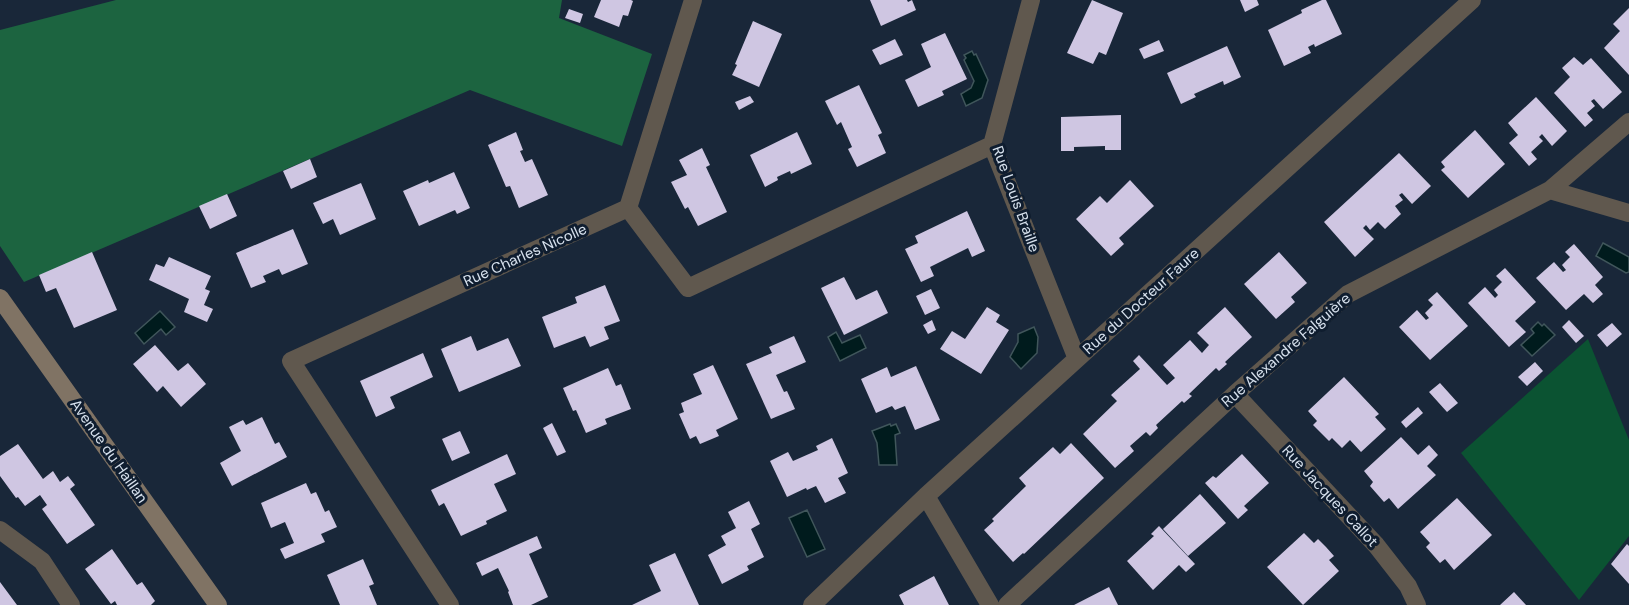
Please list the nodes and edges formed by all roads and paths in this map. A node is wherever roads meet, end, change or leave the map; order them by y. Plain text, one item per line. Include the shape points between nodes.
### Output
1 (693, 0) edge
2 (1031, 0) edge
3 (1472, 0) edge
4 (1629, 123) edge
5 (992, 145) junction
6 (1550, 190) junction
7 (628, 208) junction
8 (1629, 213) edge
9 (0, 298) edge
10 (1077, 359) junction
11 (1235, 394) junction
12 (926, 496) junction
13 (0, 530) edge
14 (70, 605) edge
15 (218, 605) edge
16 (450, 605) edge
17 (812, 605) edge
18 (990, 605) edge
19 (1007, 605) edge
20 (1417, 605) edge

1 - 7 street
2 - 5 street, Rue Louis Braille
3 - 10 street, Rue du Docteur Faure
4 - 6 street, Rue Alexandre Falguière
5 - 7 street via 688,288
5 - 10 street, Rue Louis Braille
6 - 8 street
6 - 11 street, Rue Alexandre Falguière via 1348,294
7 - 16 street, Rue Charles Nicolle via 291,361
9 - 15 street, Avenue du Haillan
10 - 12 street, Rue du Docteur Faure
11 - 19 street, Rue Alexandre Falguière
11 - 20 street, Rue Jacques Callot via 1376,545 1408,586
12 - 17 street, Rue du Docteur Faure
12 - 18 street
13 - 14 street via 42,561

